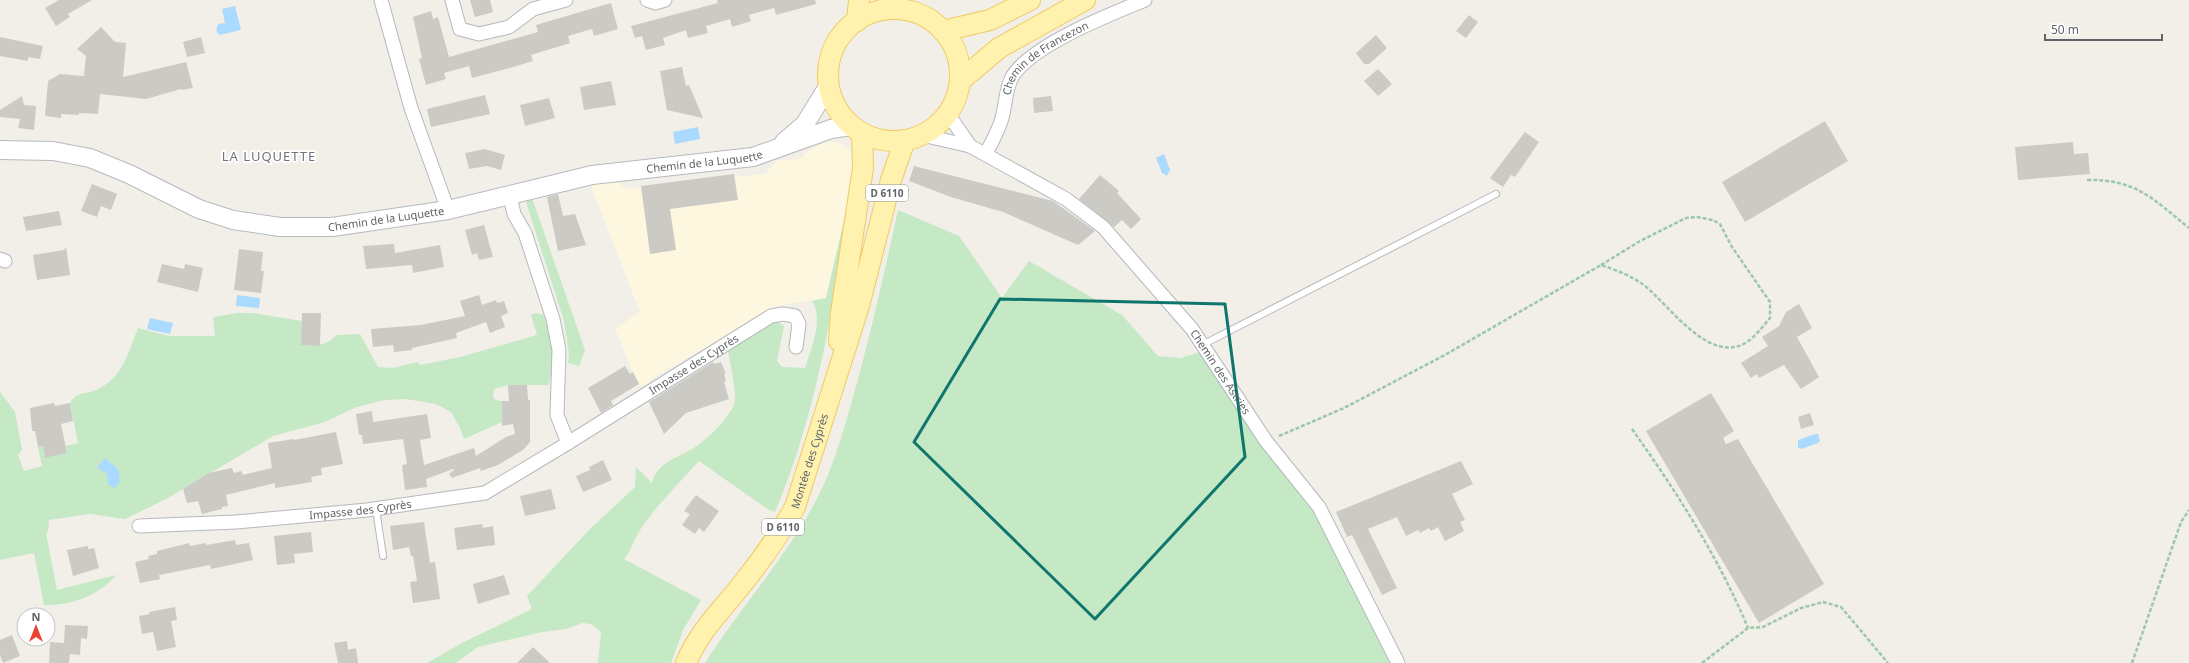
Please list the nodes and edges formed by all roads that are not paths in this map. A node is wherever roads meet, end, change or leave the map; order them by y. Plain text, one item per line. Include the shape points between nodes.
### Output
1 (381, 0) edge
2 (452, 0) edge
3 (566, 0) edge
4 (647, 0) edge
5 (665, 0) edge
6 (859, 0) edge
7 (1030, 0) edge
8 (1085, 0) edge
9 (1145, 0) edge
10 (899, 5) edge
11 (857, 21) junction
12 (943, 31) junction
13 (960, 81) junction
14 (828, 85) junction
15 (948, 114) junction
16 (857, 129) junction
17 (913, 138) junction
18 (970, 146) junction
19 (779, 147) junction
20 (0, 150) edge
21 (986, 154) junction
22 (1496, 194) dead end
23 (510, 196) junction
24 (448, 210) junction
25 (1202, 344) junction
26 (796, 347) dead end
27 (837, 369) junction
28 (568, 443) junction
29 (376, 509) junction
30 (139, 526) dead end
31 (383, 556) dead end
32 (686, 663) edge
33 (1398, 663) edge

1 - 24 street via 411,108
2 - 3 street via 460,29 479,34 509,27 533,9
4 - 5 street via 654,3
6 - 11 main road
7 - 12 main road via 990,20
8 - 13 main road via 1000,48
9 - 21 street, Chemin de Francezon via 1060,39 1025,62 1013,76 1007,89 1002,118
10 - 11 main road via 871,13
10 - 12 main road via 931,20
11 - 14 main road via 843,33 833,49 828,66
12 - 13 main road via 956,52
13 - 15 main road via 956,98
14 - 16 main road via 840,114
14 - 19 street, Chemin de la Luquette via 805,124
15 - 17 main road via 936,126
15 - 18 street, Chemin des Astries
16 - 17 main road via 883,140
16 - 19 street, Chemin de la Luquette via 831,129
16 - 27 main road, Montée des Cyprès / D 6110 via 864,168 841,313
17 - 18 street, Chemin des Astries
17 - 27 main road, Montée des Cyprès / D 6110 via 891,180 859,306
18 - 21 street, Chemin des Astries
19 - 23 street, Chemin de la Luquette via 753,157 592,175
20 - 24 street, Chemin de la Luquette via 53,151 90,158 199,209 233,220 257,224 332,227
21 - 25 street, Chemin des Astries via 1066,198 1103,227
22 - 25 lane
23 - 24 street, Chemin de la Luquette
23 - 28 street via 514,214 525,233 553,319 559,350 557,415
25 - 33 street, Chemin des Astries via 1266,441 1319,507
26 - 28 street, Impasse des Cyprès via 799,324 794,316 771,316
27 - 32 main road, Montée des Cyprès / D 6110 via 813,456 795,507 747,579 700,635
28 - 29 street, Impasse des Cyprès via 485,493
29 - 30 street, Impasse des Cyprès via 236,522
29 - 31 lane

